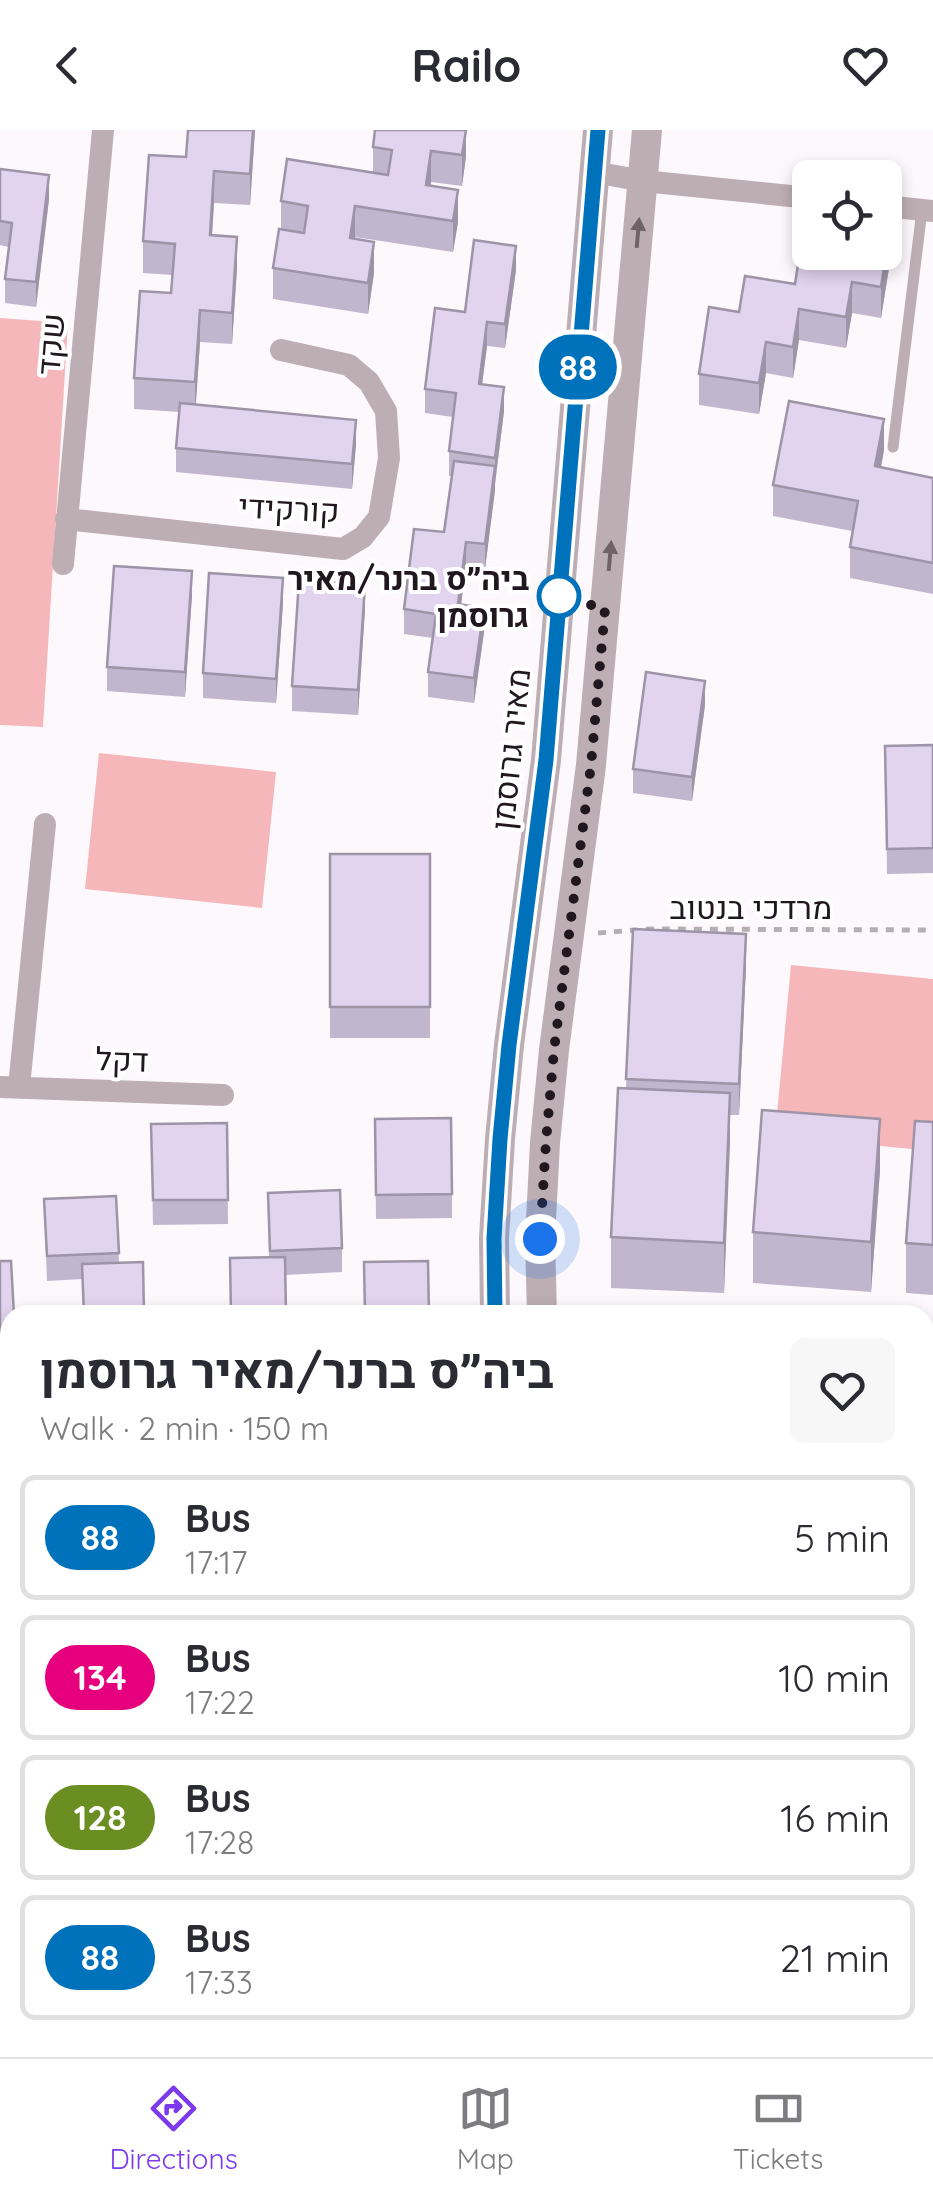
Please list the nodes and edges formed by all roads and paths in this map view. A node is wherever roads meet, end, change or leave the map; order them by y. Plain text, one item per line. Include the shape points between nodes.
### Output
1 (103, 130) edge
2 (598, 130) edge
3 (647, 130) edge
4 (594, 172) junction
5 (643, 181) junction
6 (792, 196) edge
7 (902, 208) edge
8 (928, 211) edge
9 (281, 350) dead end
10 (893, 447) dead end
11 (66, 520) junction
12 (63, 564) dead end
13 (44, 824) dead end
14 (933, 930) edge
15 (570, 931) junction
16 (9, 1087) edge
17 (223, 1095) dead end
18 (495, 1305) edge
19 (542, 1305) edge

1 - 11 street, שקד
2 - 4 street, מאיר גרוסמן
3 - 5 street
4 - 5 street
4 - 18 street, מאיר גרוסמן via 546,760 500,1139
5 - 6 street
15 -> 5 street
7 - 8 street
8 - 10 lane
9 - 11 street, קורקידי via 349,365 370,382 386,411 389,458 380,517 364,537 343,549
11 - 12 street, שקד
13 - 16 street, דקל
14 - 15 path, מרדכי בנטוב
15 - 19 street via 546,1142
16 - 17 street, דקל

